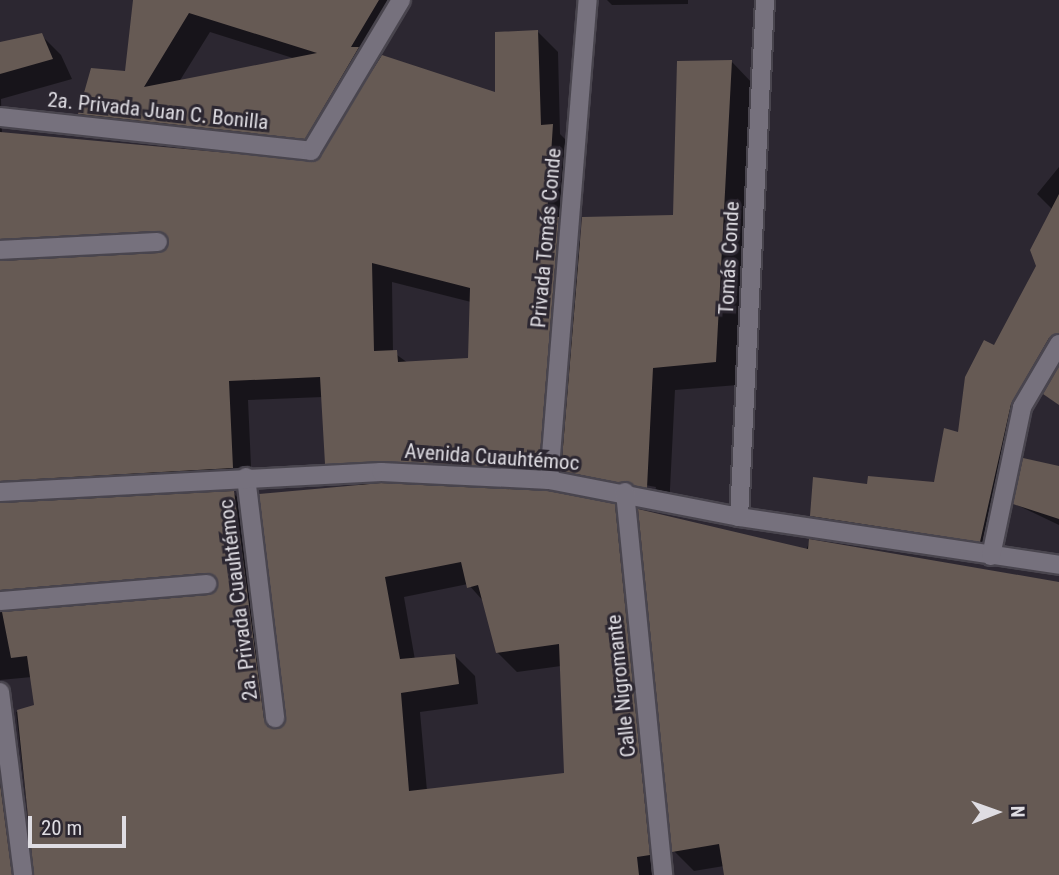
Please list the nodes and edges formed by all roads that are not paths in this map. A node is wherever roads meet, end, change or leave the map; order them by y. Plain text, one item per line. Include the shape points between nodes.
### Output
1 (401, 0) edge
2 (588, 0) edge
3 (765, 0) edge
4 (0, 117) edge
5 (158, 242) dead end
6 (0, 250) edge
7 (1059, 344) edge
8 (246, 477) junction
9 (550, 480) junction
10 (0, 492) edge
11 (625, 492) junction
12 (739, 517) junction
13 (991, 556) junction
14 (1059, 565) edge
15 (207, 584) dead end
16 (0, 601) edge
17 (0, 692) edge
18 (275, 718) dead end
19 (23, 875) edge
20 (663, 875) edge

1 - 4 street, 2a. Privada Juan C. Bonilla via 311,151
2 - 9 street, Privada Tomás Conde
3 - 12 street, Tomás Conde
5 - 6 street
7 - 13 street via 1022,407
8 - 9 street, Avenida Cuauhtémoc via 381,472
8 - 10 street, Avenida Cuauhtémoc
8 - 18 street, 2a. Privada Cuauhtémoc
9 - 11 street, Avenida Cuauhtémoc
11 - 12 street, Avenida Cuauhtémoc
11 - 20 street, Calle Nigromante
12 - 13 street, Avenida Cuauhtémoc
13 - 14 street, Avenida Cuauhtémoc
15 - 16 street
17 - 19 street

